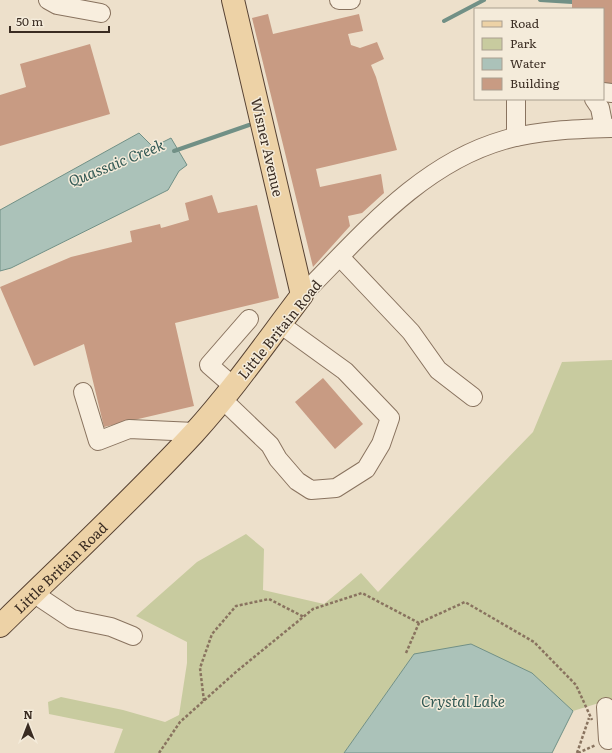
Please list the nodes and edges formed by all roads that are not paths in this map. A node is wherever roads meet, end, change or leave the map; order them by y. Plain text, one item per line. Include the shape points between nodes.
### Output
1 (48, 0) edge
2 (233, 0) edge
3 (339, 0) edge
4 (351, 0) edge
5 (101, 13) dead end
6 (516, 100) edge
7 (595, 100) edge
8 (608, 128) edge
9 (516, 137) junction
10 (340, 257) junction
11 (302, 295) junction
12 (249, 319) dead end
13 (280, 324) junction
14 (83, 392) dead end
15 (227, 393) junction
16 (473, 397) dead end
17 (194, 432) junction
18 (34, 593) junction
19 (0, 626) edge
20 (133, 636) dead end
21 (606, 707) dead end
22 (612, 739) edge

1 - 5 street via 57,5
2 - 11 main road, Wisner Avenue
3 - 4 street
6 - 9 street
7 - 8 street
8 - 9 street, Little Britain Road
9 - 10 street, Little Britain Road via 473,151 426,178 395,202
10 - 11 street, Little Britain Road
10 - 16 street via 411,332 438,370
11 - 13 main road, Little Britain Road
12 - 15 street via 209,365
13 - 15 main road, Little Britain Road
13 - 15 street via 346,371 390,418 381,444 366,469 336,488 311,490 297,481
14 - 17 street via 98,441 129,429
15 - 17 main road, Little Britain Road
17 - 18 main road, Little Britain Road
18 - 19 main road, Little Britain Road
18 - 20 street via 58,612 72,619 111,627
21 - 22 street via 608,740

